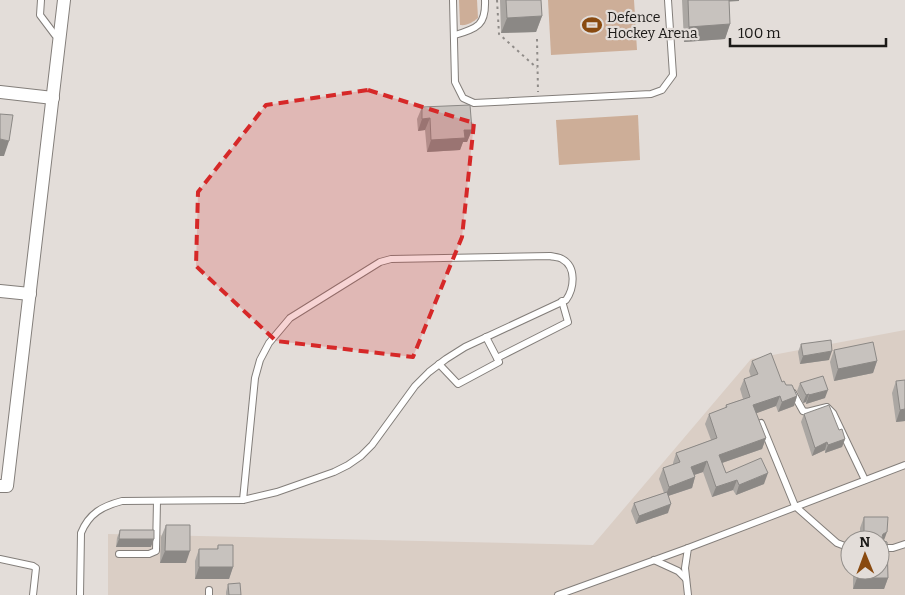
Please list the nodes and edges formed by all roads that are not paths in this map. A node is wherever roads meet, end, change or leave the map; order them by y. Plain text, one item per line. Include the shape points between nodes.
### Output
1 (41, 0) edge
2 (64, 0) edge
3 (453, 0) edge
4 (485, 0) edge
5 (668, 0) edge
6 (60, 35) junction
7 (455, 35) junction
8 (0, 92) edge
9 (53, 98) junction
10 (0, 291) edge
11 (30, 294) junction
12 (562, 301) junction
13 (486, 337) junction
14 (497, 358) junction
15 (439, 364) junction
16 (788, 389) edge
17 (761, 423) edge
18 (905, 465) edge
19 (865, 480) junction
20 (0, 486) edge
21 (243, 500) junction
22 (157, 501) junction
23 (794, 506) junction
24 (840, 544) edge
25 (905, 544) edge
26 (688, 548) junction
27 (890, 548) edge
28 (119, 554) dead end
29 (0, 559) edge
30 (654, 560) junction
31 (686, 579) junction
32 (32, 595) edge
33 (80, 595) edge
34 (558, 595) edge
35 (688, 595) edge

1 - 6 lane via 40,15 55,35
2 - 6 street
3 - 7 lane
4 - 7 lane via 486,15 482,21 470,31
5 - 7 lane via 673,76 662,90 651,94 474,103 463,98 455,82
6 - 9 street
8 - 9 street
9 - 11 street
10 - 11 street
11 - 20 street via 7,486
12 - 13 lane
12 - 14 lane via 568,322
12 - 21 lane via 572,292 573,282 568,263 561,258 405,258 380,262 290,318 269,343 255,378
13 - 14 lane
13 - 15 lane
14 - 15 lane via 499,362 458,384
15 - 21 lane via 415,386 372,445 348,465 277,492
16 - 19 lane via 803,411 827,407 833,413
17 - 23 lane
18 - 19 lane
19 - 23 lane
21 - 22 lane
22 - 28 lane via 154,553
22 - 33 lane via 122,501 109,504 90,516 82,533
23 - 24 lane
23 - 26 lane
25 - 27 lane
26 - 30 lane
26 - 31 lane
29 - 32 lane via 36,568
30 - 31 lane
30 - 34 lane
31 - 35 lane

